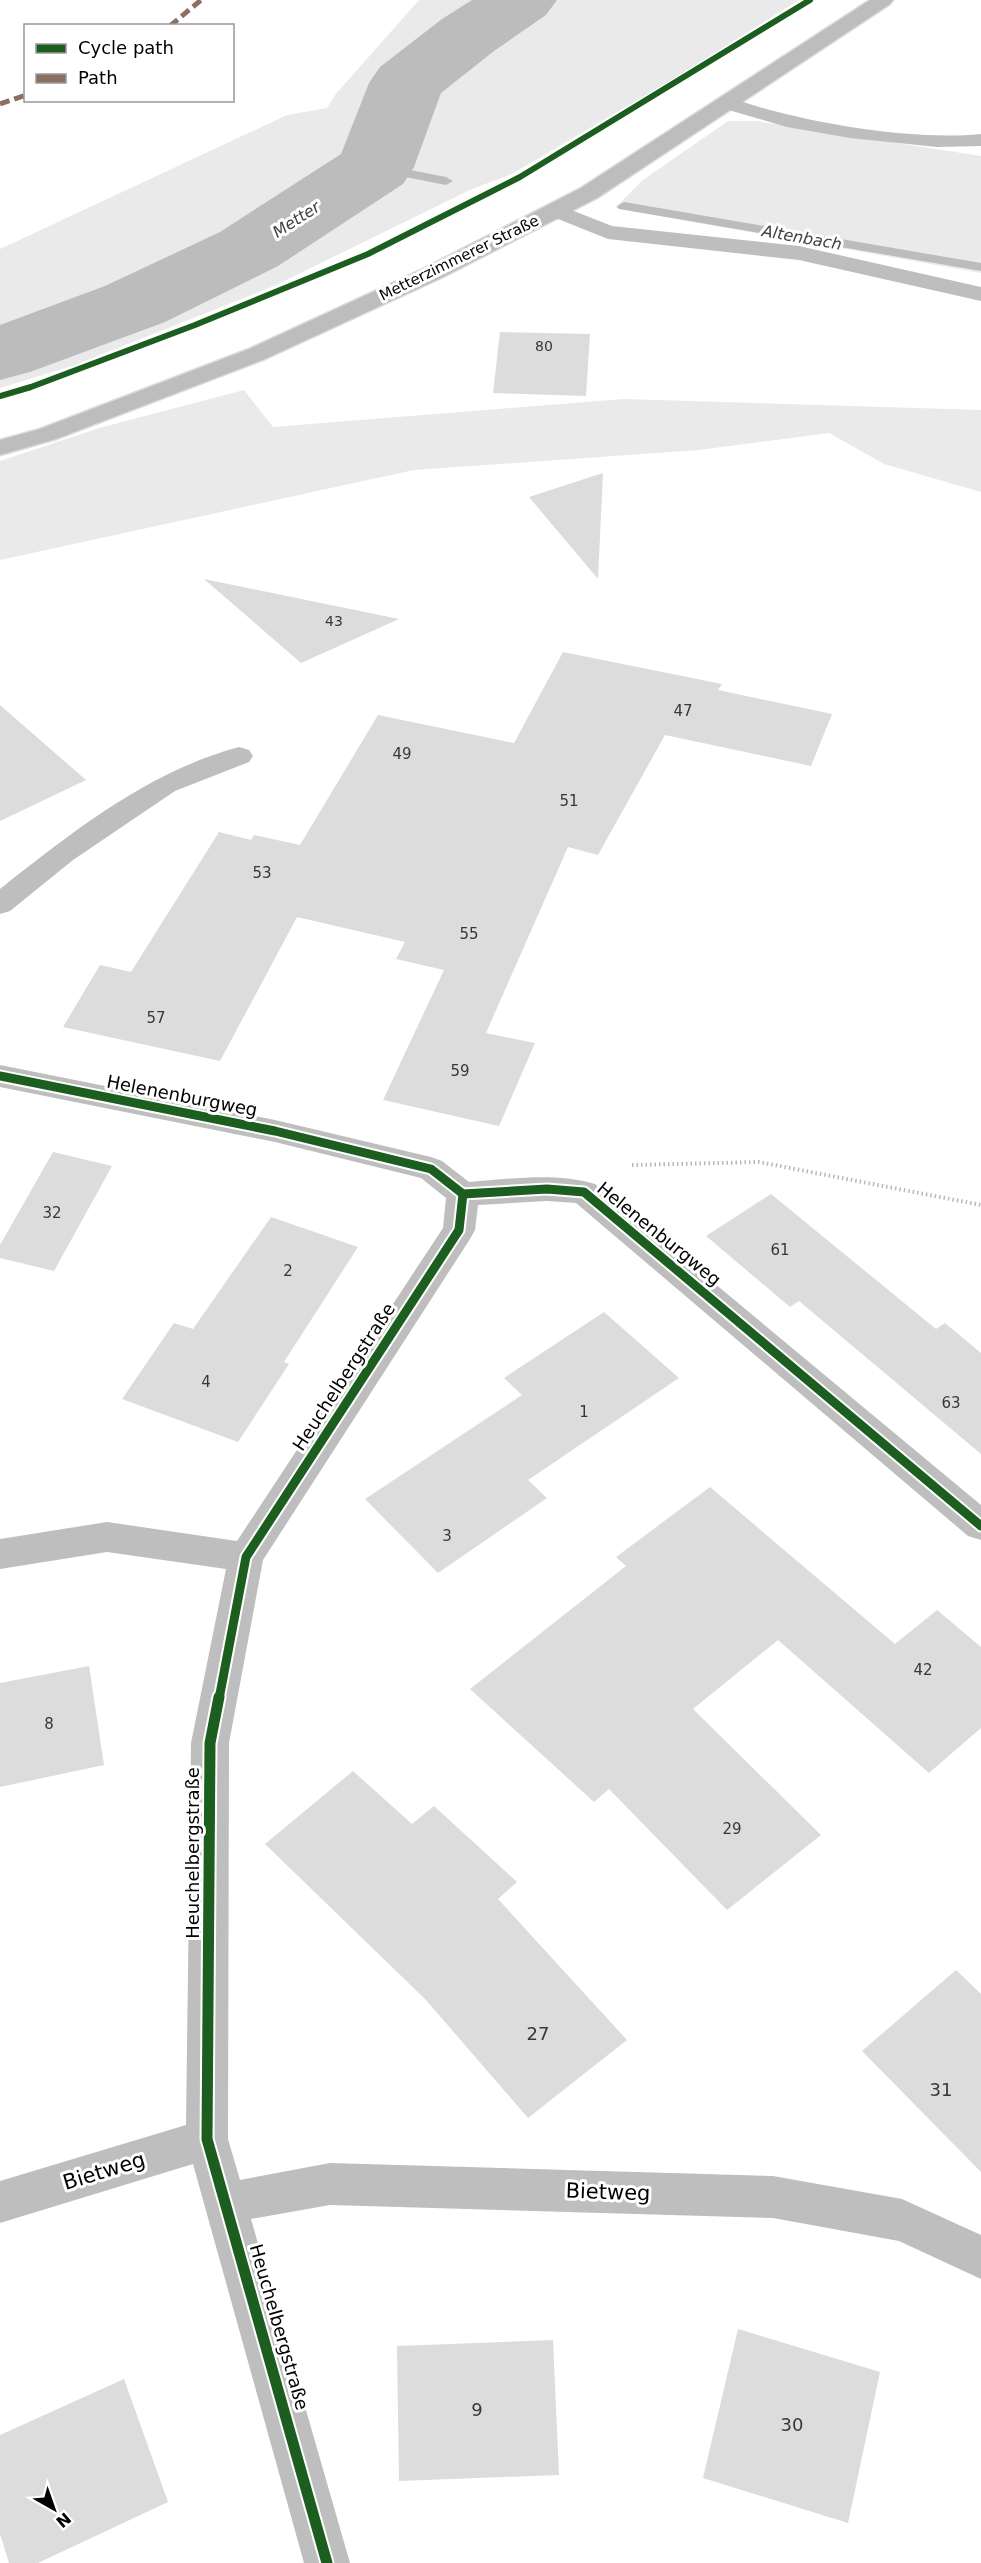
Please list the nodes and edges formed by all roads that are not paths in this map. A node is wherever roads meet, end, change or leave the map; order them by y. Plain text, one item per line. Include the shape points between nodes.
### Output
1 (883, 0) edge
2 (725, 103) junction
3 (981, 140) edge
4 (556, 210) junction
5 (981, 294) edge
6 (0, 448) edge
7 (239, 756) dead end
8 (0, 904) edge
9 (0, 1076) edge
10 (464, 1194) junction
11 (981, 1526) edge
12 (0, 1554) edge
13 (246, 1557) junction
14 (207, 2139) junction
15 (0, 2202) edge
16 (227, 2203) junction
17 (981, 2257) edge
18 (327, 2563) edge

1 - 2 main road, Metterzimmerer Straße
2 - 3 street via 756,114 848,132 932,141
2 - 4 main road, Metterzimmerer Straße via 589,193
4 - 5 street via 608,232 799,253
4 - 6 main road, Metterzimmerer Straße via 435,272 257,354 48,434
7 - 8 street via 165,785 63,853
9 - 10 street, Helenenburgweg via 274,1131 420,1166 431,1169
10 - 11 street, Helenenburgweg via 548,1189 584,1192
10 - 13 street, Heuchelbergstraße via 459,1230
12 - 13 street via 106,1538
13 - 14 street, Heuchelbergstraße via 210,1743
14 - 15 street, Bietweg
14 - 16 street, Heuchelbergstraße
16 - 17 street, Bietweg via 330,2184 773,2197 902,2220
16 - 18 street, Heuchelbergstraße

